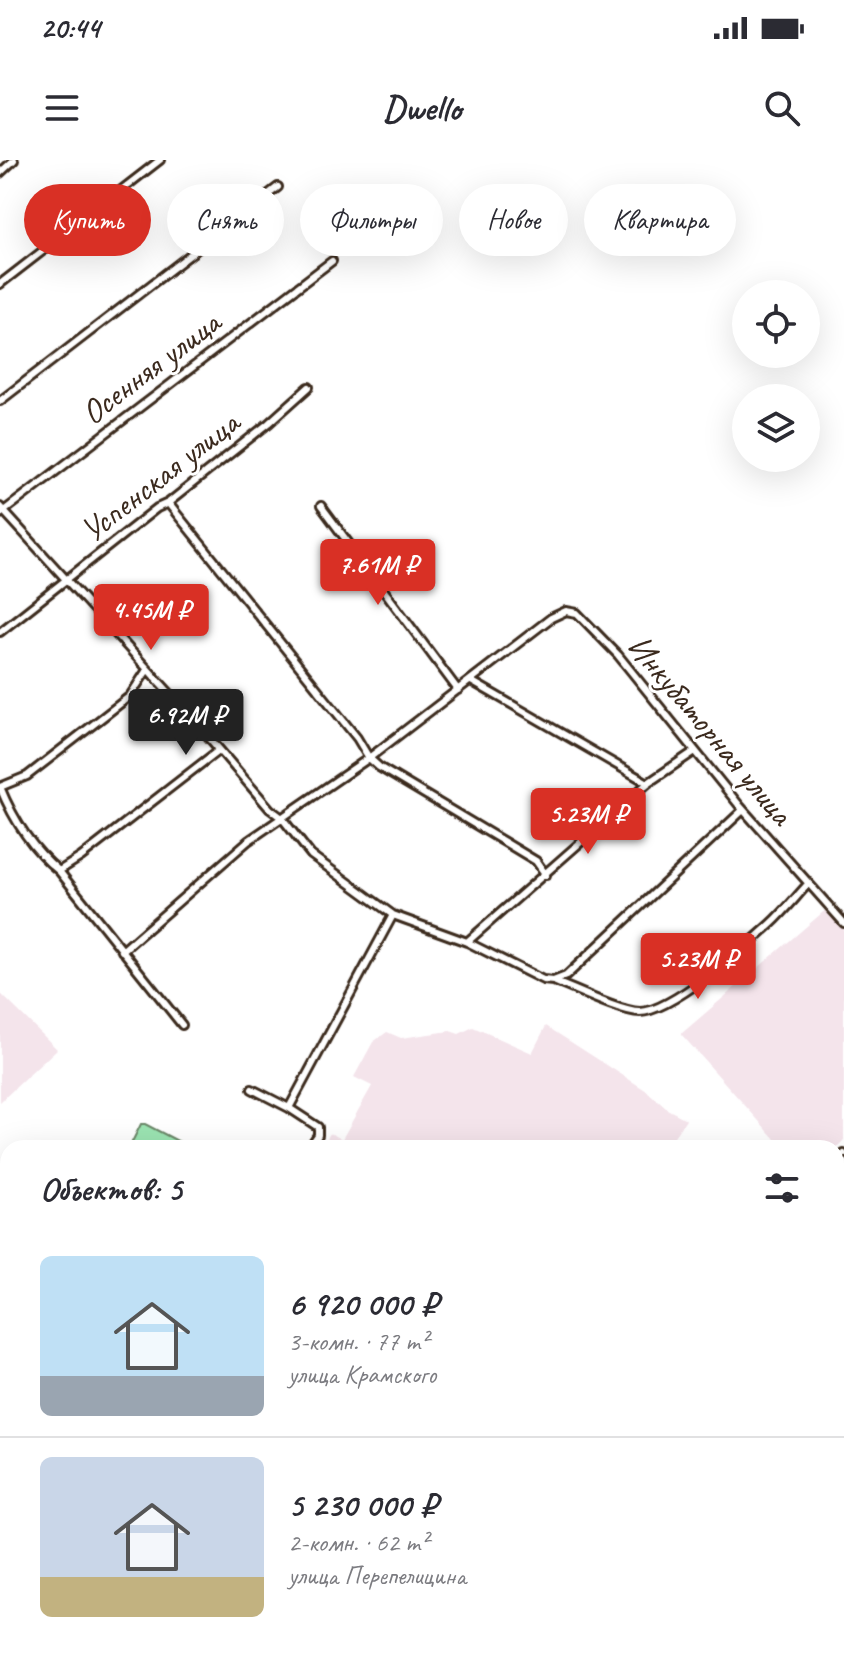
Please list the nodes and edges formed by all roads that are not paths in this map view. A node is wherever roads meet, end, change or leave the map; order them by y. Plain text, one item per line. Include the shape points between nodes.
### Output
1 (14, 160) edge
2 (160, 160) edge
3 (0, 173) edge
4 (188, 256) edge
5 (332, 261) dead end
6 (0, 284) edge
7 (309, 387) dead end
8 (0, 401) edge
9 (168, 503) junction
10 (321, 506) dead end
11 (1, 511) edge
12 (66, 581) junction
13 (0, 632) edge
14 (147, 670) junction
15 (471, 681) junction
16 (458, 690) junction
17 (219, 750) junction
18 (695, 751) junction
19 (369, 758) junction
20 (648, 783) junction
21 (0, 787) edge
22 (743, 810) junction
23 (282, 818) junction
24 (59, 871) junction
25 (546, 875) junction
26 (808, 884) junction
27 (393, 915) junction
28 (844, 923) edge
29 (467, 942) junction
30 (122, 951) junction
31 (553, 981) junction
32 (182, 1025) dead end
33 (252, 1089) dead end
34 (289, 1108) junction
35 (315, 1140) edge

1 - 3 street
2 - 6 street
4 - 8 street
5 - 11 street, Осенняя улица
7 - 9 street, Успенская улица
9 - 12 street, Успенская улица
9 - 19 street
10 - 16 street
11 - 12 street
12 - 13 street, Успенская улица
12 - 14 street
14 - 17 street
14 - 21 street via 130,696 27,776
15 - 16 street
15 - 18 street, Инкубаторная улица via 551,618 566,611 577,613
15 - 20 street
16 - 19 street
17 - 23 street
17 - 24 street
18 - 20 street
18 - 22 street, Инкубаторная улица
19 - 23 street
19 - 25 street via 536,861
20 - 25 street
21 - 24 street via 41,856
22 - 26 street, Инкубаторная улица
22 - 31 street via 566,976
23 - 27 street via 311,855
23 - 30 street via 248,841
24 - 30 street
25 - 29 street
26 - 28 street, Инкубаторная улица
26 - 31 street via 729,959 650,1011 635,1012
27 - 29 street
27 - 34 street
29 - 31 street
30 - 32 street
33 - 34 street
34 - 35 street via 318,1127

